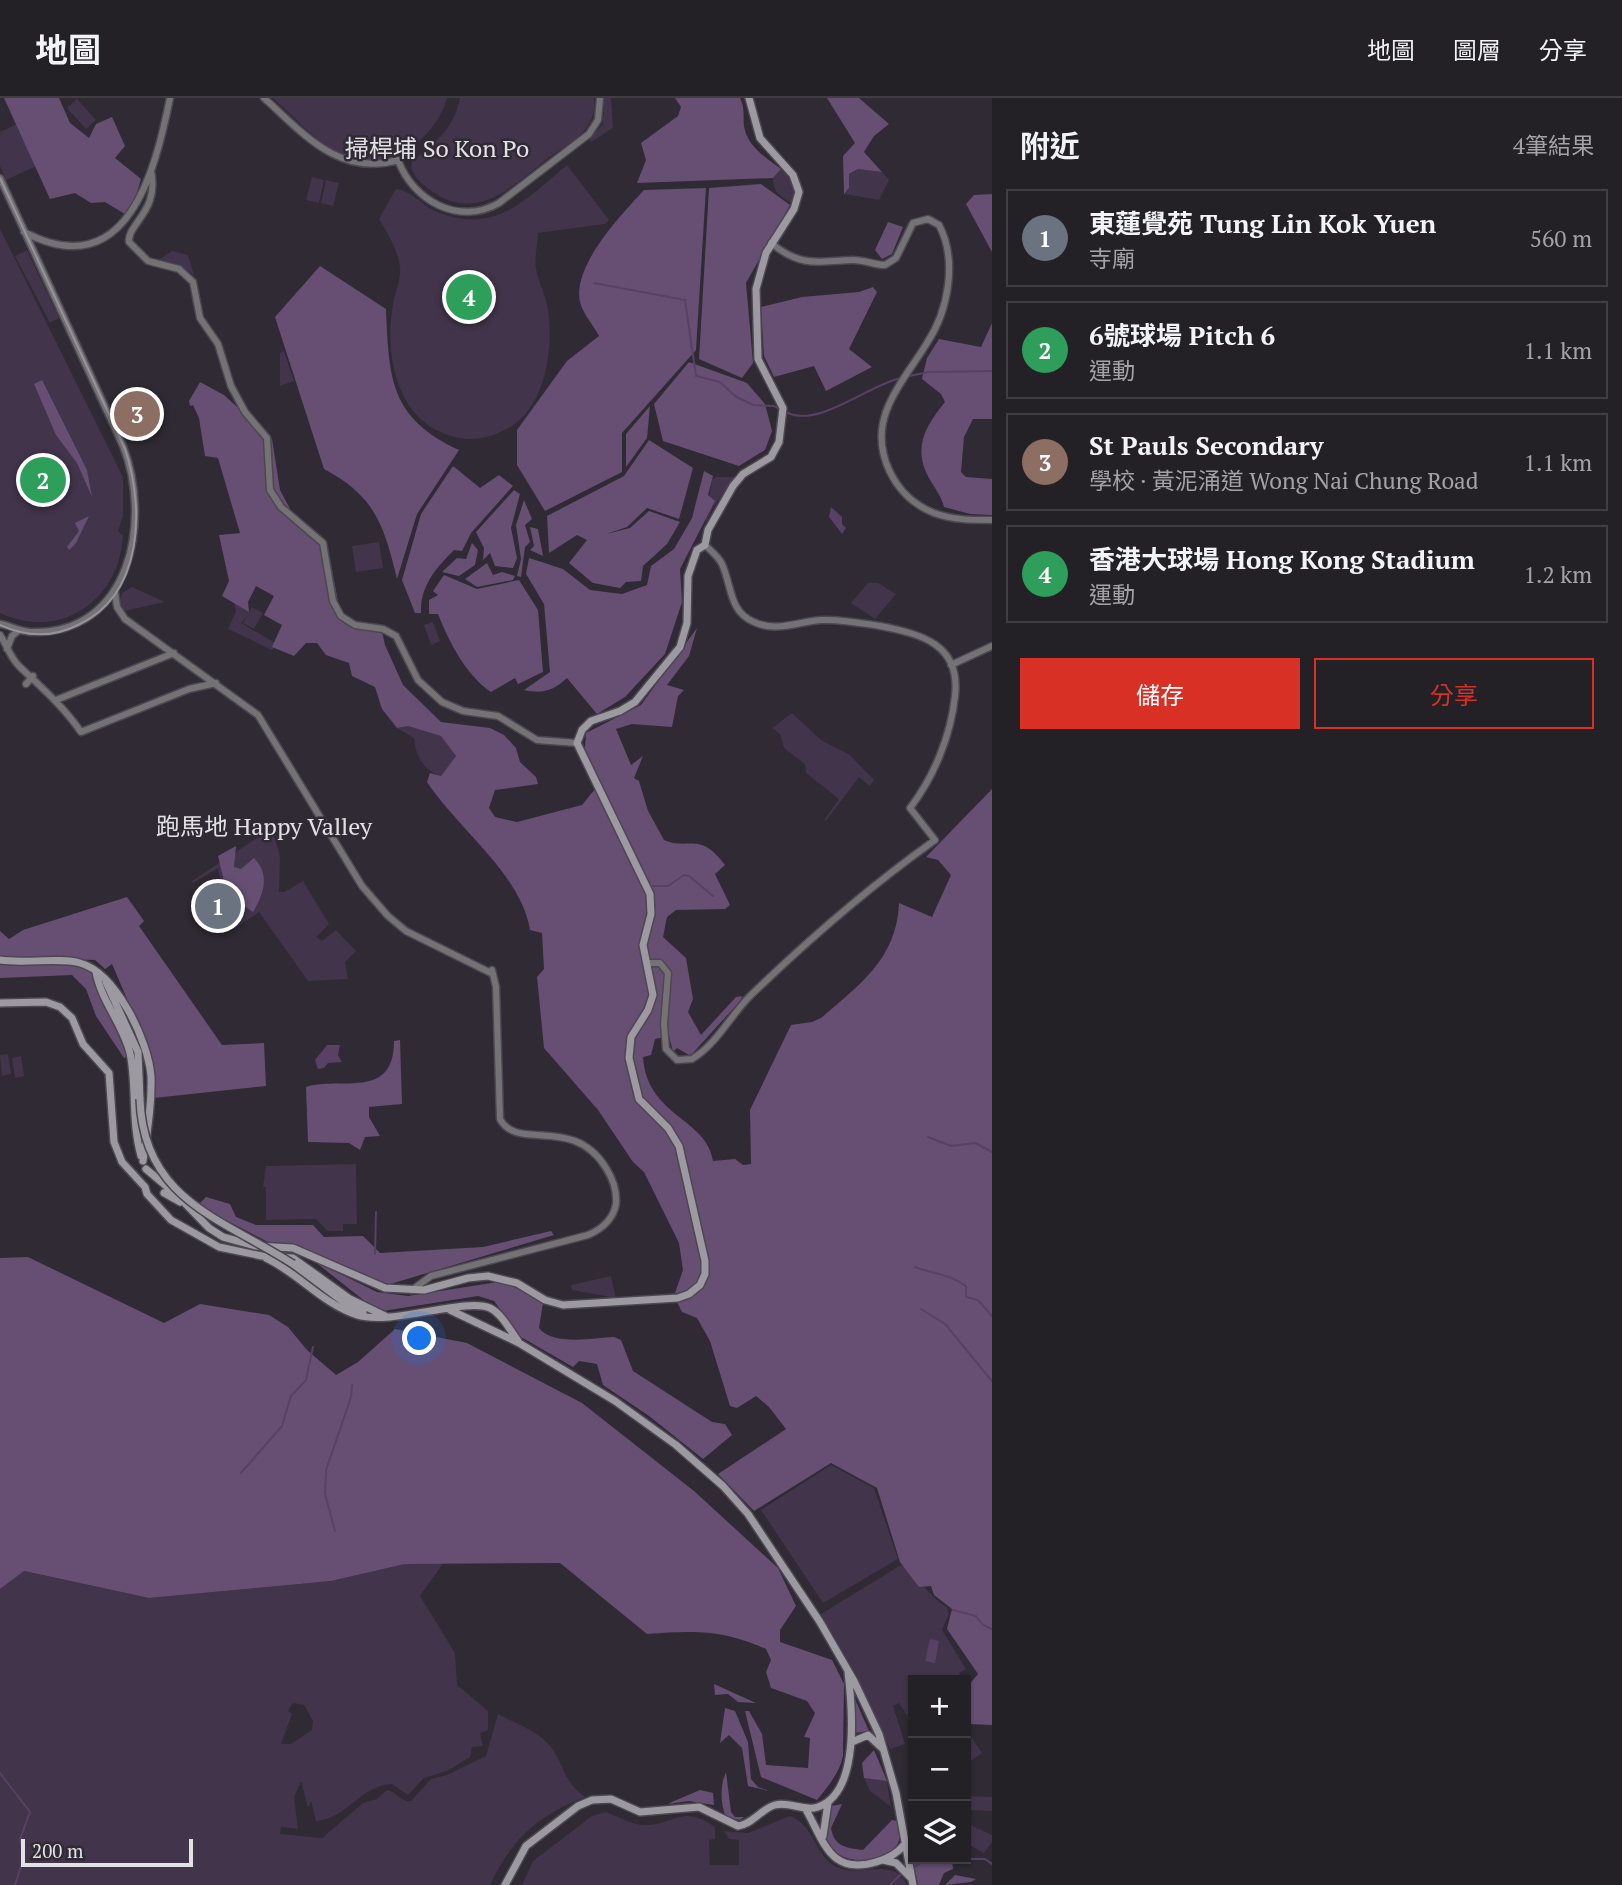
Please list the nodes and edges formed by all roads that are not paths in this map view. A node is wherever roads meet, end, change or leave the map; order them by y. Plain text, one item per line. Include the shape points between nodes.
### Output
1 (170, 98) edge
2 (264, 98) edge
3 (600, 98) edge
4 (749, 98) edge
5 (151, 171) junction
6 (0, 178) edge
7 (24, 232) junction
8 (38, 238) junction
9 (771, 243) junction
10 (32, 250) junction
11 (992, 520) edge
12 (705, 545) junction
13 (115, 590) junction
14 (0, 624) edge
15 (19, 630) junction
16 (0, 635) edge
17 (4, 646) edge
18 (992, 646) edge
19 (174, 653) junction
20 (951, 665) junction
21 (193, 667) junction
22 (33, 676) junction
23 (216, 683) junction
24 (26, 684) dead end
25 (189, 689) junction
26 (56, 700) junction
27 (577, 743) junction
28 (0, 960) edge
29 (647, 963) junction
30 (101, 976) junction
31 (0, 1003) edge
32 (143, 1161) junction
33 (146, 1169) junction
34 (147, 1183) junction
35 (160, 1191) junction
36 (262, 1256) junction
37 (412, 1290) junction
38 (450, 1310) junction
39 (384, 1316) junction
40 (500, 1317) junction
41 (494, 1329) junction
42 (519, 1343) junction
43 (848, 1671) junction
44 (852, 1742) junction
45 (882, 1749) junction
46 (805, 1808) junction
47 (822, 1810) junction
48 (823, 1839) junction
49 (904, 1845) junction
50 (882, 1860) junction
51 (908, 1869) junction
52 (505, 1885) edge
53 (913, 1885) edge

1 - 5 street
2 - 3 street via 333,156 366,165 398,160 412,187 432,203 456,211 488,208 589,134 598,120
4 - 9 main road via 760,138 793,175 799,192 794,209
5 - 8 street via 134,212 114,232 72,245
5 - 27 street via 151,201 128,240 152,263 176,268 189,277 199,315 218,344 243,409 267,438 267,478 274,497 324,546 338,613 355,625 396,636 418,680 442,702 498,716 533,738
6 - 7 street
7 - 8 street
7 - 10 street
8 - 10 street
9 - 11 street via 805,261 883,265 898,256 909,227 919,219 939,225 949,279 932,336 889,405 882,425 883,451 891,475 907,496 930,511
9 - 12 main road via 757,282 757,352 761,370 784,411 775,452 733,486
10 - 13 street via 131,469 132,552
12 - 20 street via 721,562 737,609 752,622 778,627 836,620 911,632 937,646
12 - 27 main road via 697,550 690,568 686,631 680,647 635,702 591,721
13 - 15 street via 92,614 70,625 46,631
13 - 19 street via 117,607 125,619
14 - 15 street
15 - 17 street
16 - 17 street
17 - 22 street
18 - 20 street
19 - 21 street
19 - 26 street
20 - 29 street via 956,690 950,728 910,808 935,840 878,881 791,958 692,1059 677,1060 666,1049 668,973 660,963
21 - 23 street
21 - 25 street via 197,679
22 - 24 street
22 - 26 street
23 - 25 street
23 - 37 street via 264,722 362,886 388,916 406,931 492,969 499,1030 498,1109 503,1126 515,1134 565,1136 590,1149 612,1180 616,1195 613,1213 603,1228 431,1276
25 - 26 street via 81,732
27 - 29 main road via 650,894 651,914 643,940
28 - 30 main road via 75,962
29 - 37 main road via 653,995 630,1041 632,1077 641,1102 668,1128 680,1151 705,1261 701,1283 678,1298 577,1305 549,1302 517,1283 488,1276
30 - 32 main road via 98,985 130,1053 133,1116
30 - 32 main road via 120,996 150,1072
30 - 39 main road, bridge via 138,1052 140,1106 147,1139 173,1186 195,1207 282,1257 354,1308
31 - 34 main road via 46,1002 72,1018 81,1042 109,1073 114,1142 133,1176
32 - 33 main road
33 - 34 main road
33 - 35 main road
34 - 35 main road
34 - 35 main road via 147,1194
35 - 36 main road via 171,1220 219,1247
35 - 37 main road via 223,1237 293,1248 385,1288
36 - 39 main road via 293,1258 350,1299
36 - 39 main road via 353,1314
38 - 39 main road
38 - 40 main road via 479,1306
38 - 41 main road
40 - 41 main road
40 - 42 main road
41 - 42 main road
42 - 43 main road via 615,1401 723,1486 761,1531
43 - 44 main road
43 - 45 main road
44 - 45 main road via 868,1735
44 - 47 main road via 848,1768
45 - 49 main road via 895,1790
46 - 47 main road
46 - 48 main road
46 - 52 main road via 777,1805 736,1826 699,1807 640,1812 611,1799 588,1801 524,1849
47 - 48 main road
48 - 50 main road via 828,1851 842,1863
49 - 50 main road
49 - 51 main road
50 - 51 main road
51 - 53 main road

